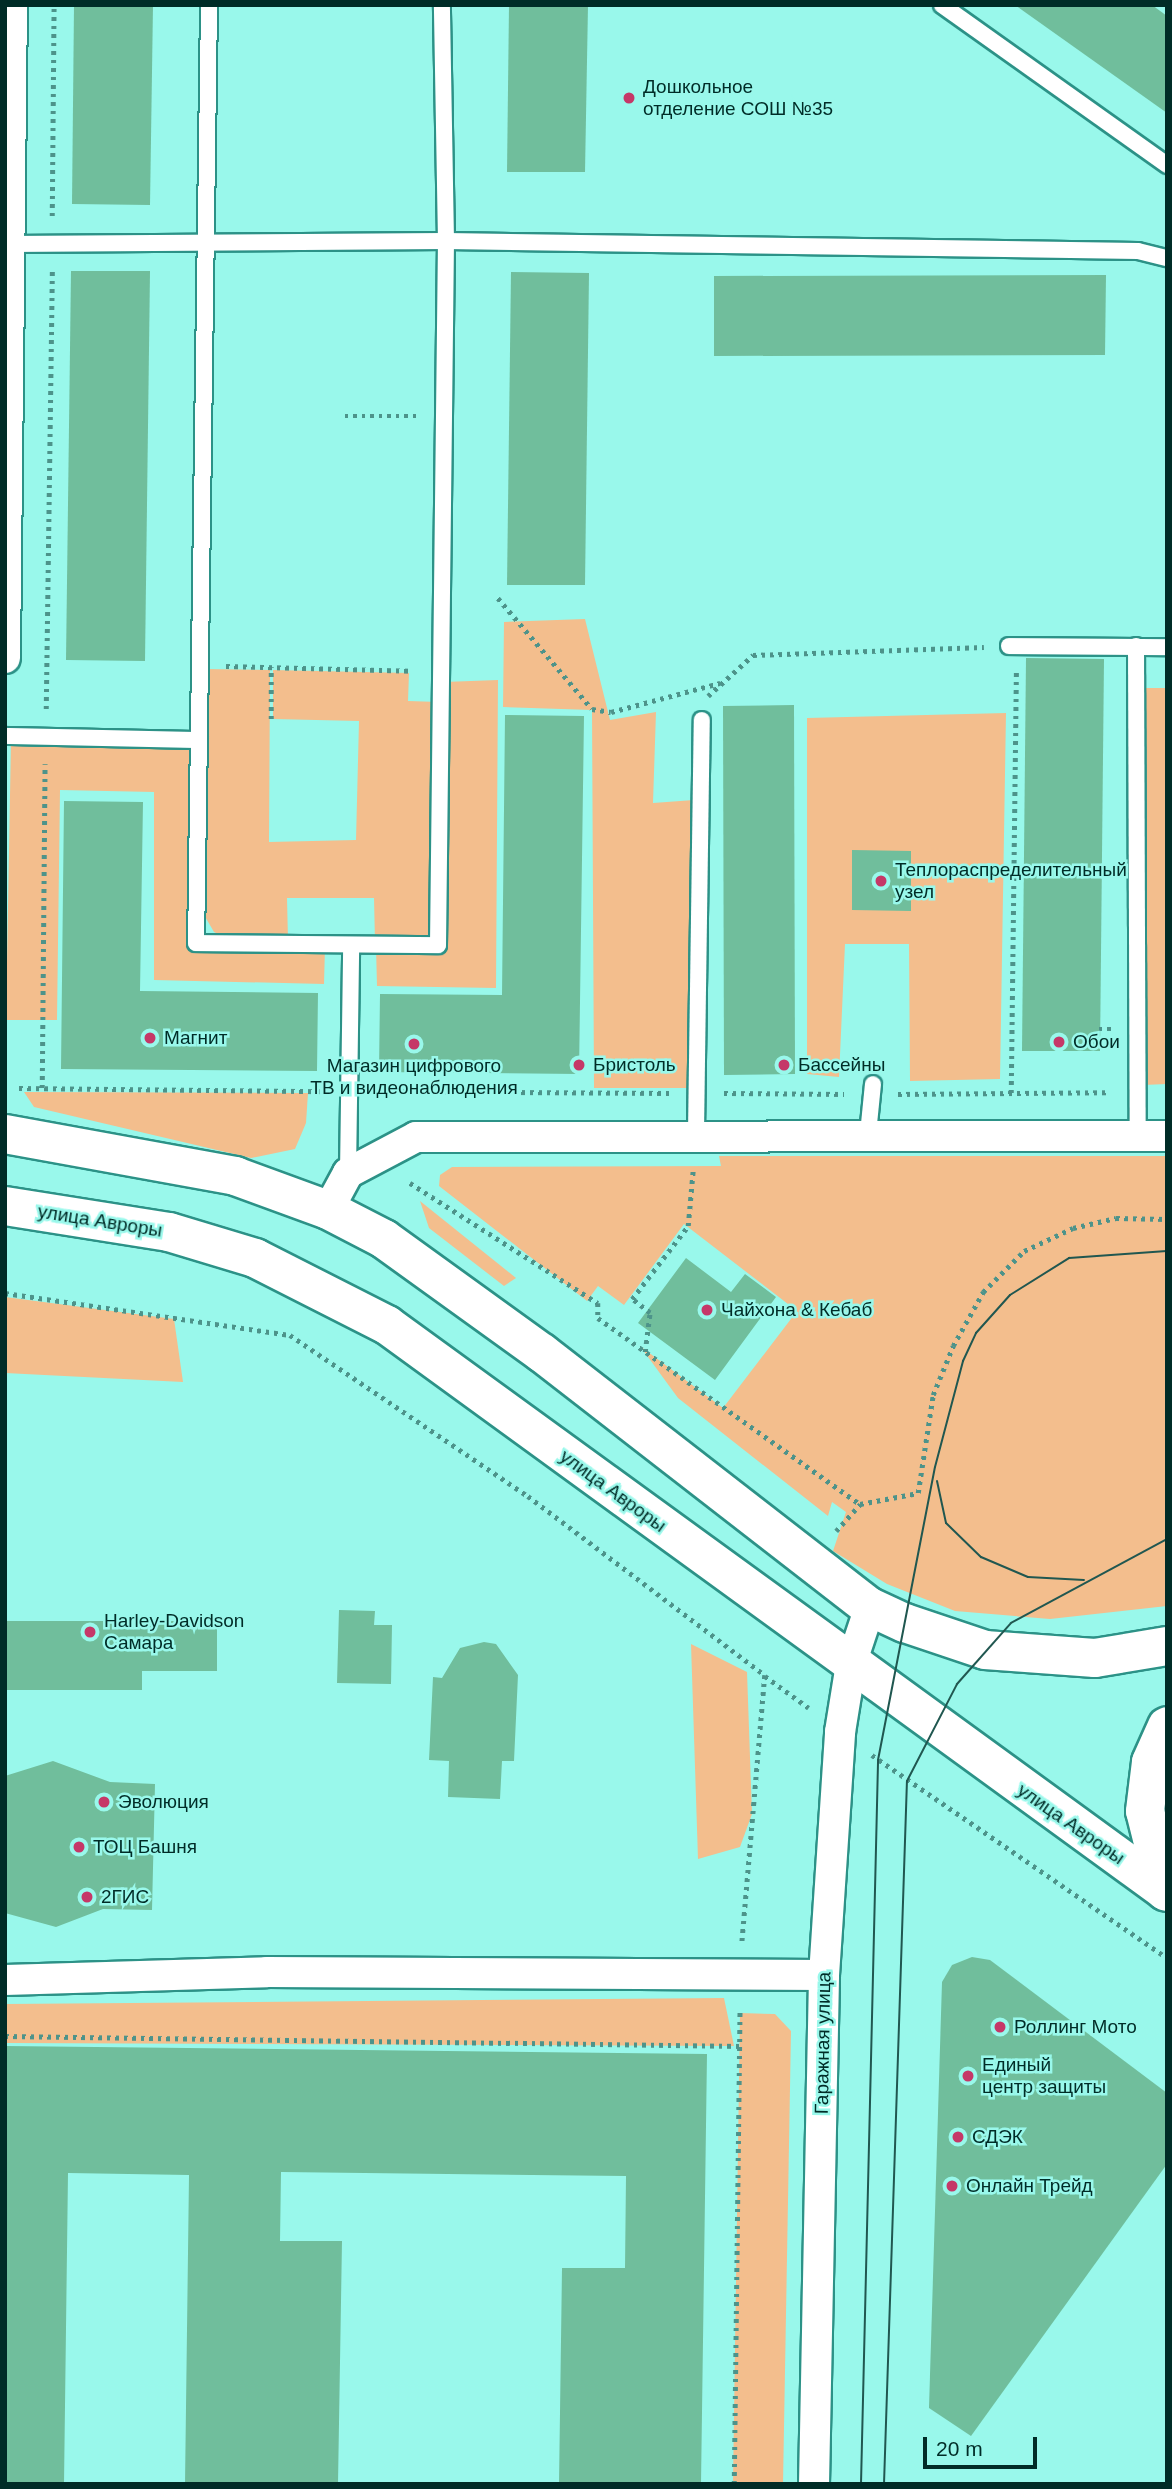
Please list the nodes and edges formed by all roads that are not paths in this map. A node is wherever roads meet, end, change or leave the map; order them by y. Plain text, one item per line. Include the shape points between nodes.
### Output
1 (12, 5) edge
2 (209, 5) edge
3 (442, 5) edge
4 (942, 5) edge
5 (1167, 165) edge
6 (205, 239) junction
7 (446, 241) junction
8 (9, 244) junction
9 (1167, 258) edge
10 (1136, 646) junction
11 (1167, 647) edge
12 (1013, 651) road end
13 (5, 658) edge
14 (702, 720) road end
15 (5, 736) edge
16 (199, 740) junction
17 (351, 945) junction
18 (873, 1089) road end
19 (5, 1133) edge
20 (696, 1133) junction
21 (868, 1134) junction
22 (1153, 1135) edge
23 (348, 1173) junction
24 (5, 1206) edge
25 (328, 1210) junction
26 (870, 1607) junction
27 (1167, 1646) edge
28 (851, 1664) junction
29 (1167, 1726) edge
30 (1166, 1892) edge
31 (824, 1975) junction
32 (5, 1980) edge
33 (814, 2484) edge

1 - 8 street
2 - 6 lane
3 - 7 lane
4 - 5 lane
6 - 7 lane
6 - 8 lane
6 - 16 lane
7 - 9 lane via 1138,251
7 - 17 lane via 438,945
8 - 13 street
10 - 11 lane
10 - 12 lane
10 - 22 lane via 1137,1091
14 - 20 lane
15 - 16 lane
16 - 17 lane via 196,943
17 - 23 lane
18 - 21 lane
19 - 25 main road via 235,1176
20 - 21 street
20 - 23 street via 416,1137
21 - 22 street
23 - 25 street
24 - 28 main road, улица Авроры via 169,1232 326,1290 387,1325
25 - 26 main road via 448,1283
26 - 27 main road via 985,1650 1095,1658
26 - 28 street, Гаражная улица
28 - 30 main road, улица Авроры
28 - 31 street, Гаражная улица via 840,1732
29 - 30 main road via 1151,1762 1145,1811
31 - 32 street via 267,1972
31 - 33 street, Гаражная улица

